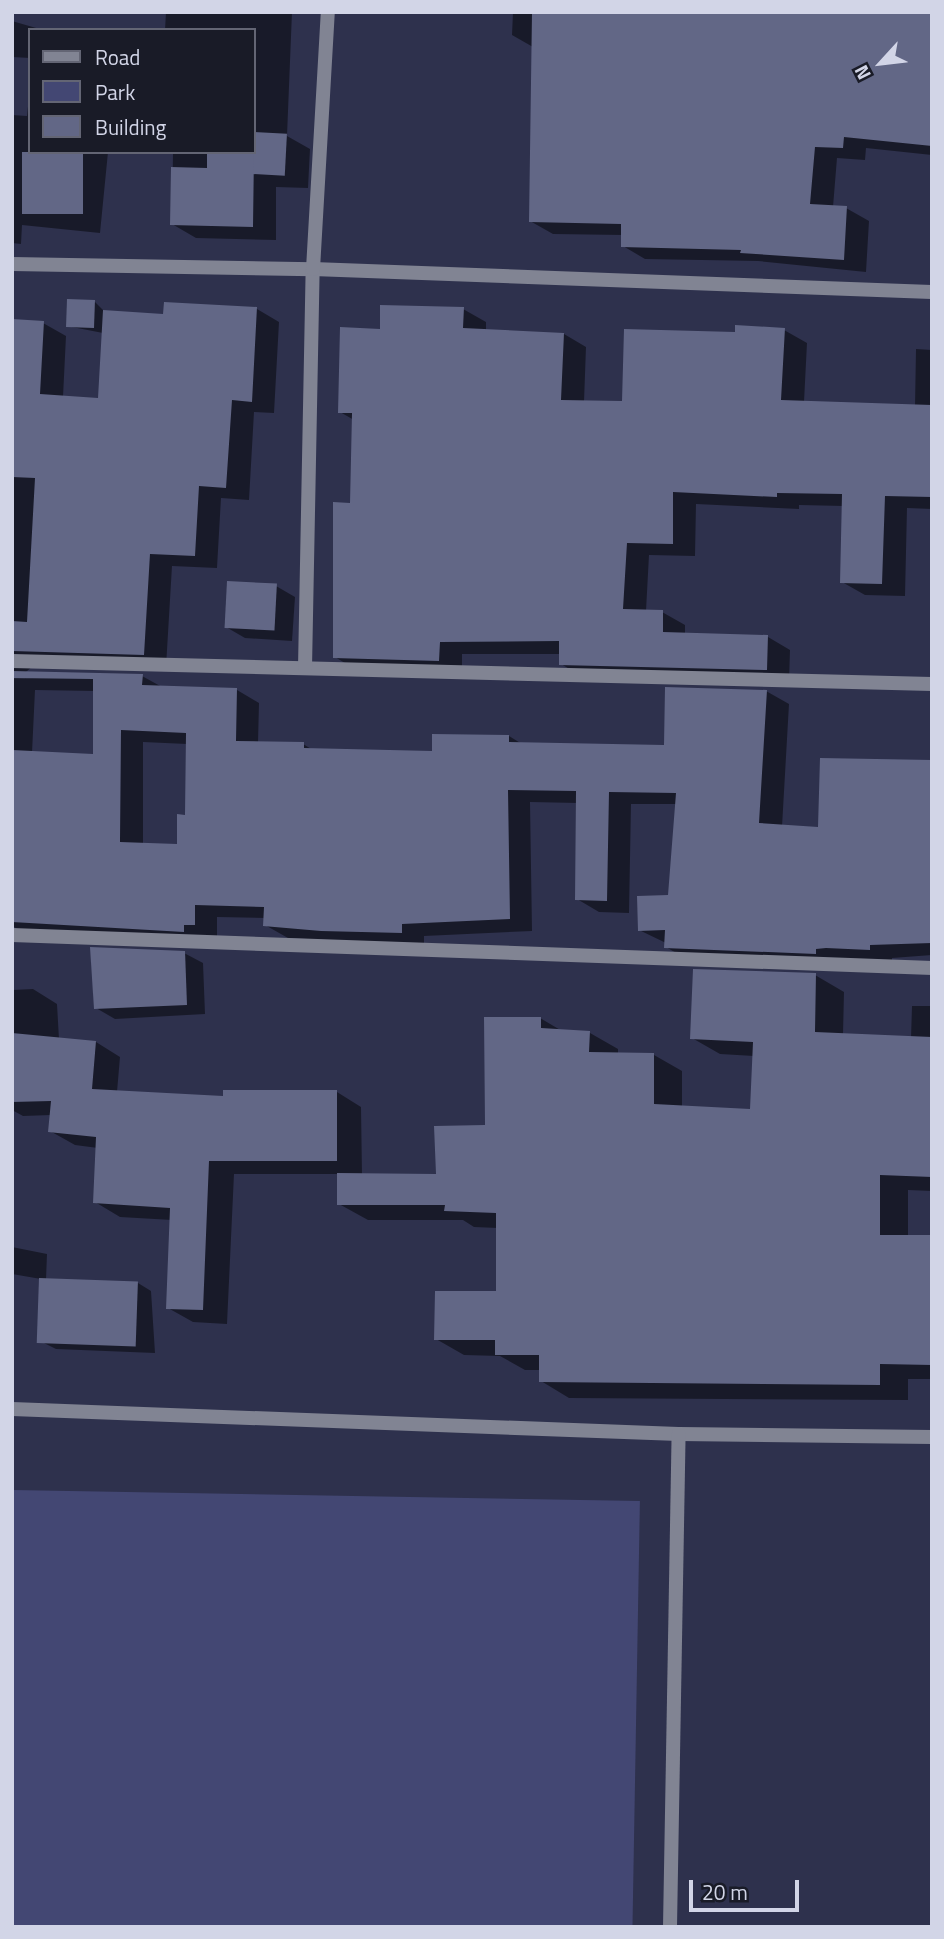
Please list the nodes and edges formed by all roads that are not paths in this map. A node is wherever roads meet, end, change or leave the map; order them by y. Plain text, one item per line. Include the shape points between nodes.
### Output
1 (328, 12) edge
2 (12, 264) edge
3 (313, 270) junction
4 (932, 292) edge
5 (12, 662) edge
6 (306, 668) junction
7 (932, 684) edge
8 (12, 935) edge
9 (932, 968) edge
10 (12, 1409) edge
11 (679, 1434) junction
12 (932, 1437) edge
13 (670, 1927) edge

1 - 3 street
2 - 3 street
3 - 4 street
3 - 6 street
5 - 6 street
6 - 7 street
8 - 9 street
10 - 11 street
11 - 12 street
11 - 13 street

